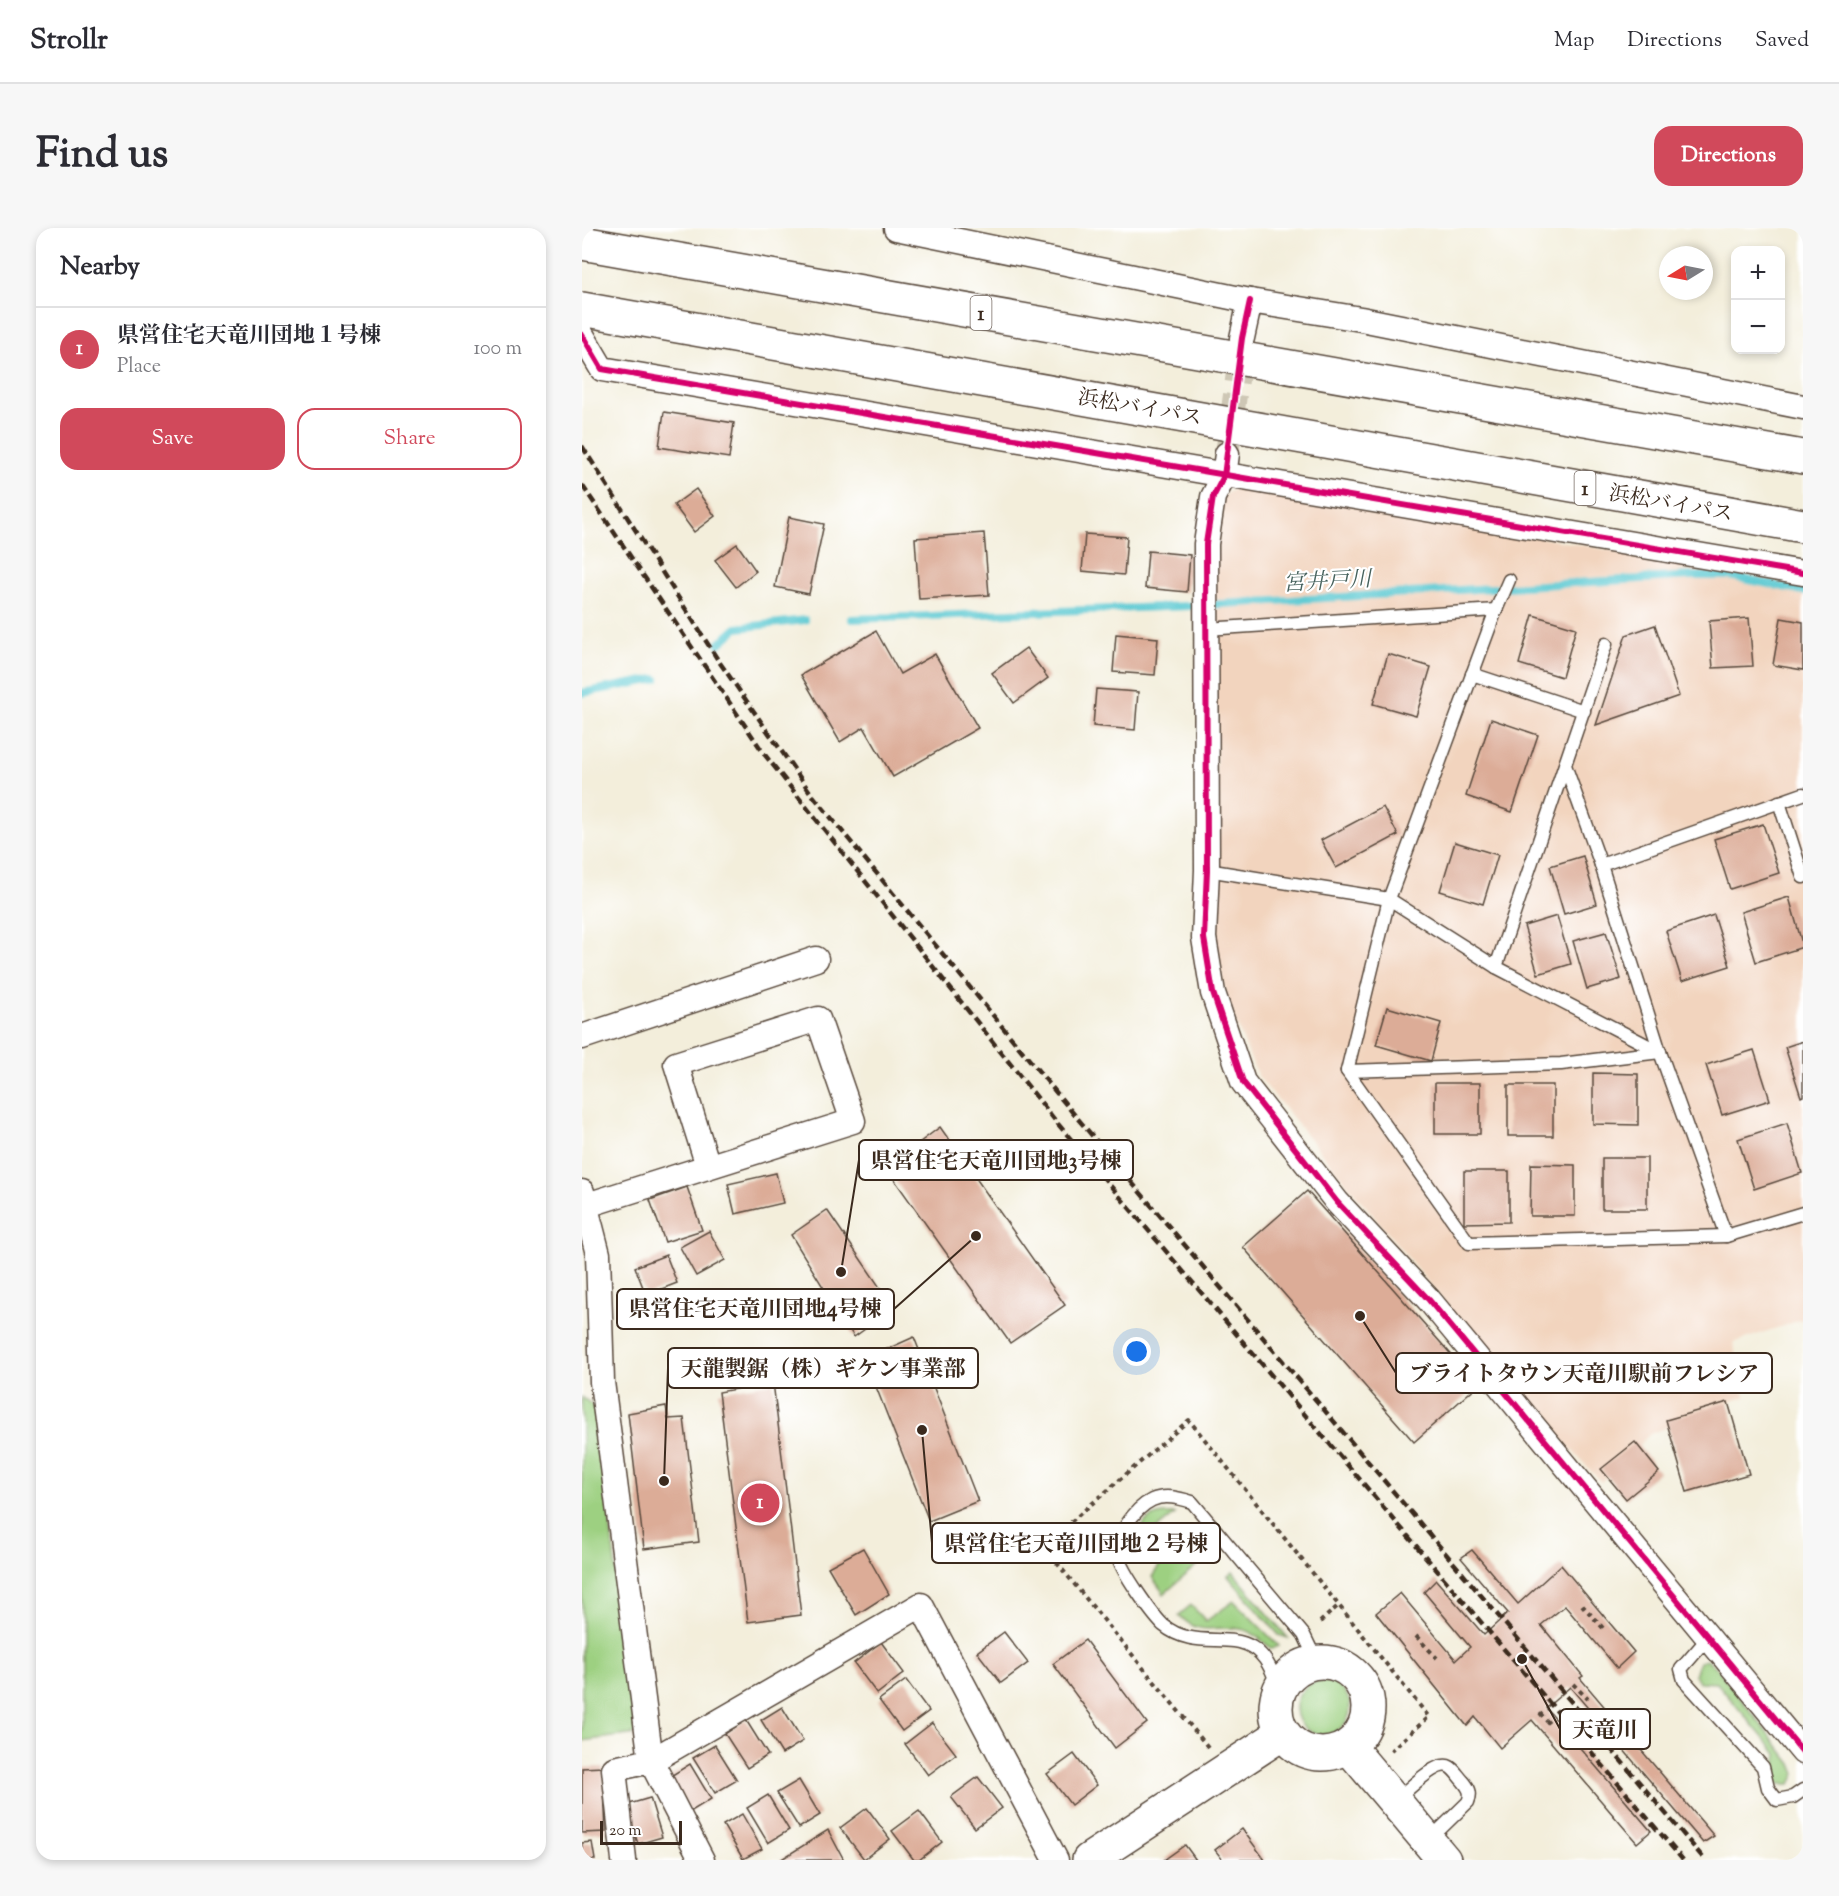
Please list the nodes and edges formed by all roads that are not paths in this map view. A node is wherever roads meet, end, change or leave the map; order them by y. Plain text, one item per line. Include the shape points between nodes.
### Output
1 (896, 228) edge
2 (582, 243) edge
3 (1250, 301) junction
4 (582, 309) edge
5 (582, 335) edge
6 (1242, 338) tunnel mouth
7 (1803, 407) edge
8 (1803, 457) edge
9 (1225, 465) junction
10 (1803, 526) edge
11 (1803, 573) edge
12 (1509, 580) dead end
13 (1499, 605) junction
14 (1206, 625) junction
15 (1606, 644) dead end
16 (1472, 674) junction
17 (1584, 711) junction
18 (1565, 765) junction
19 (1803, 794) edge
20 (1779, 802) junction
21 (1600, 865) junction
22 (1207, 870) junction
23 (1803, 877) edge
24 (1389, 899) junction
25 (816, 958) dead end
26 (1496, 967) junction
27 (582, 1037) edge
28 (1660, 1052) junction
29 (1347, 1071) junction
30 (708, 1166) junction
31 (585, 1199) edge
32 (1803, 1213) edge
33 (1726, 1236) junction
34 (592, 1382) edge
35 (1708, 1638) junction
36 (1317, 1662) junction
37 (1279, 1692) junction
38 (1283, 1733) junction
39 (1348, 1746) junction
40 (1803, 1752) edge
41 (651, 1761) junction
42 (1803, 1790) edge
43 (1395, 1801) junction
44 (1436, 1850) edge
45 (624, 1860) edge
46 (702, 1860) edge
47 (1056, 1860) edge
48 (1089, 1860) edge

1 - 3 street
2 - 8 main road, 1
3 - 6 street
3 - 7 street via 1361,319
4 - 10 main road, 浜松バイパス / 1
5 - 9 street via 602,369
9 - 11 street
9 - 14 street via 1213,497 1206,544
12 - 13 lane
13 - 14 lane
13 - 16 lane
14 - 22 street
15 - 17 lane
16 - 17 lane
16 - 24 lane
17 - 18 lane
18 - 21 lane
18 - 26 lane
19 - 20 lane
20 - 21 lane
20 - 23 lane
21 - 28 lane
22 - 24 lane
22 - 35 street via 1204,938 1213,993 1243,1082 1338,1202 1429,1300
24 - 26 lane
24 - 29 lane
25 - 27 street
26 - 28 lane
28 - 29 lane via 1561,1064
28 - 33 lane
29 - 33 lane via 1468,1243
30 - 30 street via 853,1121 818,1019 676,1064
30 - 31 street
31 - 34 street via 598,1254
32 - 33 lane
34 - 41 street
35 - 40 street
35 - 42 lane via 1681,1669 1684,1680 1763,1767 1768,1788 1778,1800
36 - 37 main road via 1296,1669
36 - 37 lane via 1304,1635 1192,1502 1171,1496 1151,1500 1123,1527 1117,1554 1124,1572 1164,1625 1193,1639 1224,1638 1256,1648 1273,1668
36 - 39 main road via 1338,1664 1351,1672 1366,1695 1365,1724
37 - 38 main road via 1275,1706
38 - 39 main road via 1293,1744 1313,1753 1335,1753
38 - 48 main road
39 - 43 main road
41 - 45 street via 614,1769
41 - 46 street
41 - 47 street via 921,1605
43 - 44 main road
43 - 44 lane via 1435,1767 1451,1767 1471,1796

